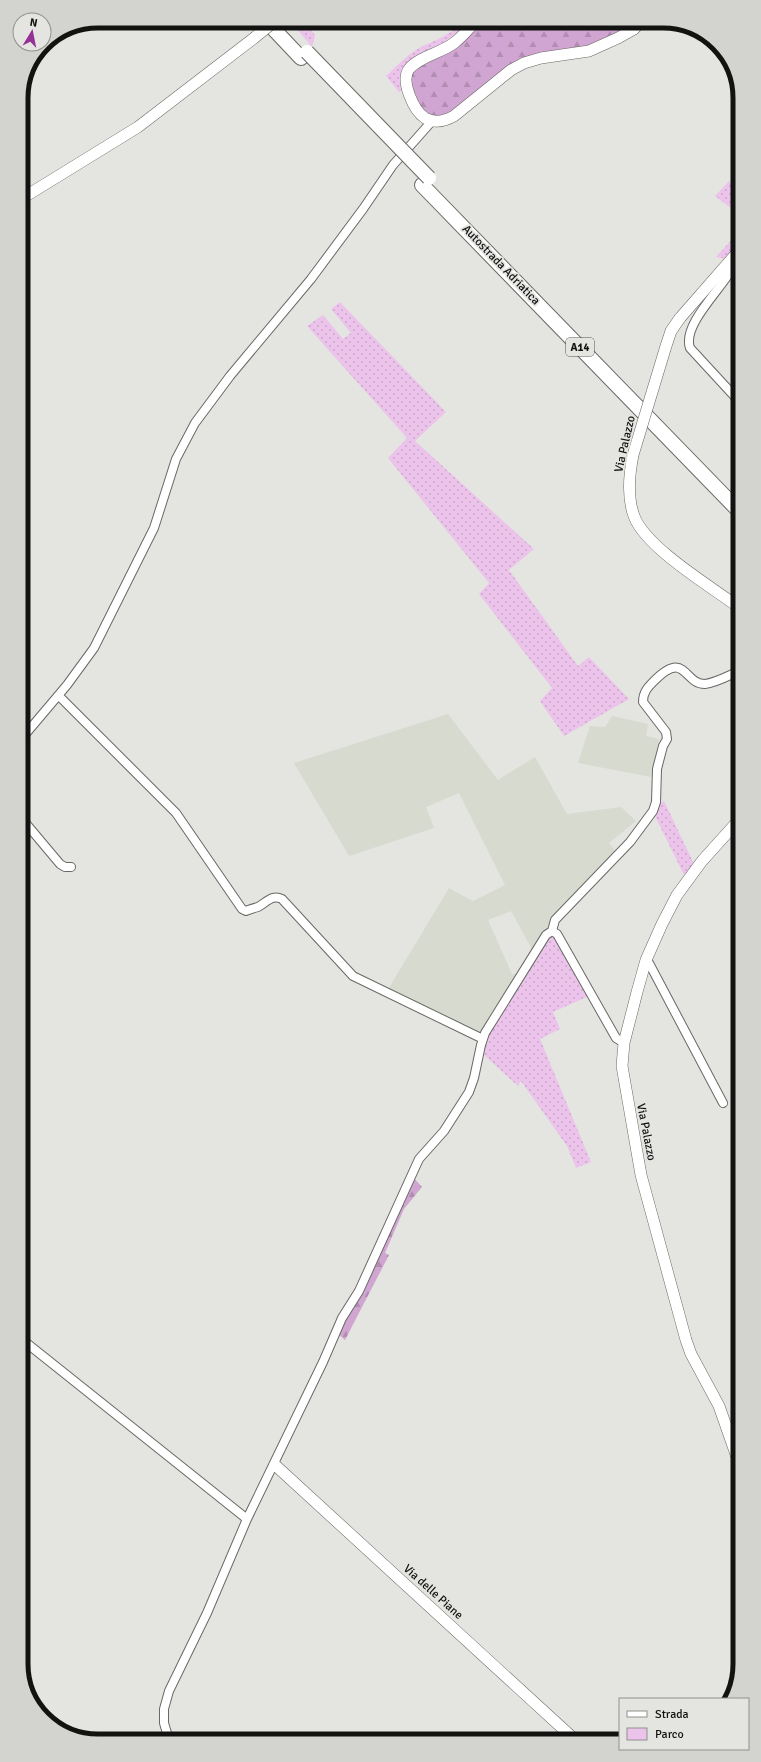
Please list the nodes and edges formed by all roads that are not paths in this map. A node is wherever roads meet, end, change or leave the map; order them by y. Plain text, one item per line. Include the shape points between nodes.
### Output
1 (267, 28) edge
2 (274, 28) edge
3 (282, 28) edge
4 (469, 28) edge
5 (635, 28) edge
6 (304, 55) junction
7 (432, 121) junction
8 (426, 182) junction
9 (28, 195) edge
10 (733, 258) edge
11 (733, 395) edge
12 (733, 493) edge
13 (733, 505) edge
14 (733, 603) edge
15 (733, 673) edge
16 (59, 696) junction
17 (28, 731) edge
18 (28, 826) edge
19 (733, 827) edge
20 (71, 867) dead end
21 (552, 931) junction
22 (646, 960) junction
23 (483, 1039) junction
24 (624, 1043) junction
25 (723, 1103) dead end
26 (28, 1344) edge
27 (733, 1444) edge
28 (274, 1465) junction
29 (247, 1519) junction
30 (167, 1734) edge
31 (569, 1734) edge

1 - 9 street, bridge via 138,127
2 - 6 highway, Autostrada Adriatica / A14
3 - 6 highway, Autostrada Adriatica / A14
4 - 7 street via 454,43 417,63 406,76 407,90 420,113
5 - 7 street via 589,51 524,63 511,70 454,116 445,121
6 - 8 highway, Autostrada Adriatica / A14
7 - 16 street via 393,165 311,279 230,376 195,423 176,459 154,528 94,648
8 - 12 highway, Autostrada Adriatica / A14
8 - 13 highway, Autostrada Adriatica / A14
10 - 11 street via 730,272 692,327 688,342 690,348
10 - 14 street, Via Palazzo, bridge via 680,318 672,331 630,470 630,495 635,518 648,536 664,553
15 - 21 street via 704,684 696,681 682,669 673,668 664,672 646,689 643,702 666,732 667,739 657,769 656,802 653,811 630,842 555,920
16 - 17 street
16 - 23 street via 176,813 242,909 246,911 258,907 272,898 282,899 353,976
18 - 20 street via 60,864
19 - 22 street, Via Palazzo via 702,861 677,895
21 - 23 street via 546,935
21 - 24 street via 616,1038
22 - 24 street, Via Palazzo
22 - 25 street
23 - 28 street via 468,1092 444,1131 419,1159 359,1291 342,1318
24 - 27 street, Via Palazzo via 622,1066 639,1168 675,1302 690,1354 719,1406
26 - 29 street
28 - 29 street
28 - 31 street, Via delle Piane
29 - 30 street via 207,1613 169,1690 164,1709

